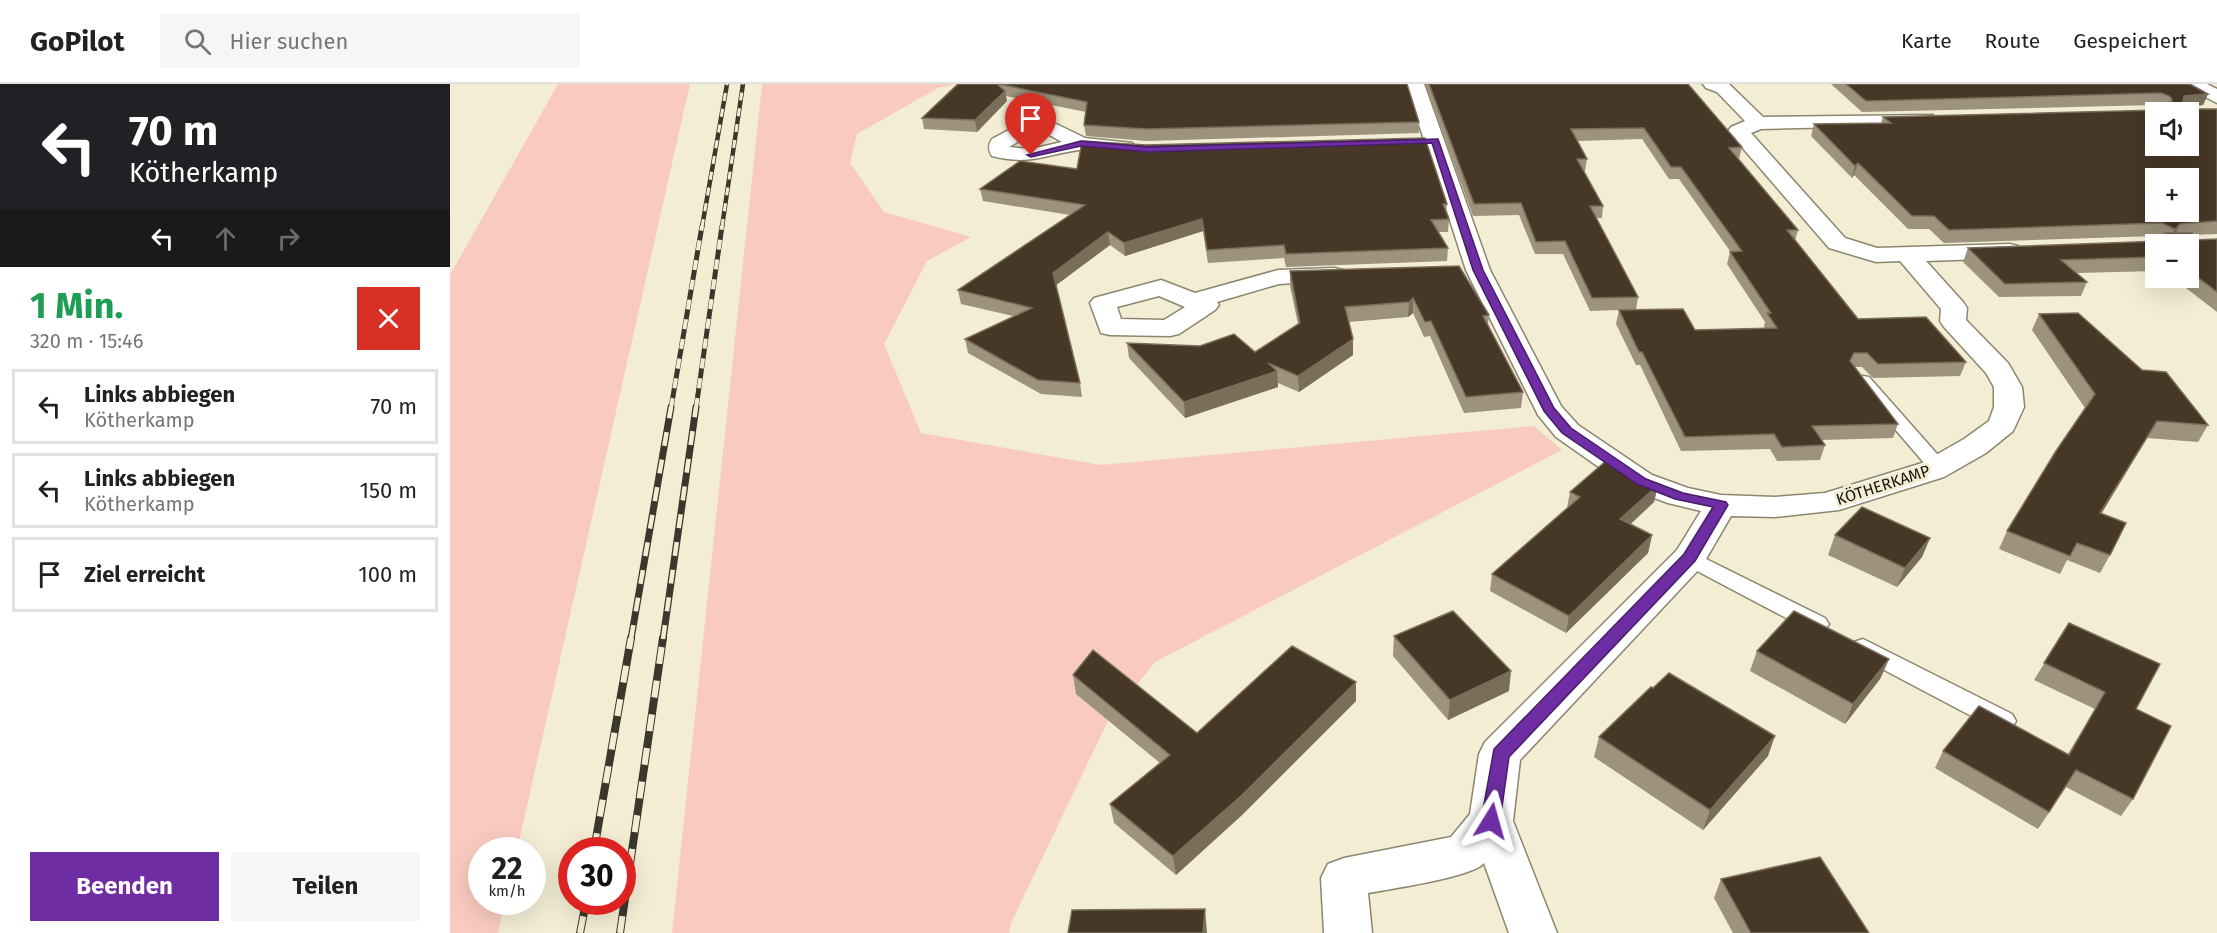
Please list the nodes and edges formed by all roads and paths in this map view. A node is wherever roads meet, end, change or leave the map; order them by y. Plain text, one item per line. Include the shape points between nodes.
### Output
1 (1415, 84) edge
2 (1712, 84) edge
3 (2194, 84) edge
4 (2214, 107) edge
5 (1948, 119) edge
6 (1758, 123) junction
7 (1081, 144) edge
8 (1148, 150) edge
9 (2037, 250) edge
10 (1907, 254) junction
11 (1360, 274) edge
12 (1194, 301) dead end
13 (1857, 373) edge
14 (1938, 467) junction
15 (1721, 505) junction
16 (1690, 558) junction
17 (2026, 733) edge
18 (1491, 821) junction
19 (1348, 933) edge
20 (1533, 933) edge

1 - 15 street, KÖTHERKAMP via 1423,141 1466,271 1548,409 1567,430 1641,482
2 - 6 street via 1723,88
3 - 4 street
5 - 6 street
6 - 10 street via 1738,131 1837,243 1876,255
7 - 8 street
9 - 10 street
10 - 14 street, KÖTHERKAMP via 1954,308 1953,321 1998,369 2008,387 2009,407 2002,425
11 - 12 street via 1278,277
13 - 14 lane
14 - 15 street, KÖTHERKAMP via 1827,503 1775,507
15 - 16 street
16 - 17 lane
16 - 18 street via 1500,754
18 - 19 street via 1464,854 1344,878
18 - 20 street

